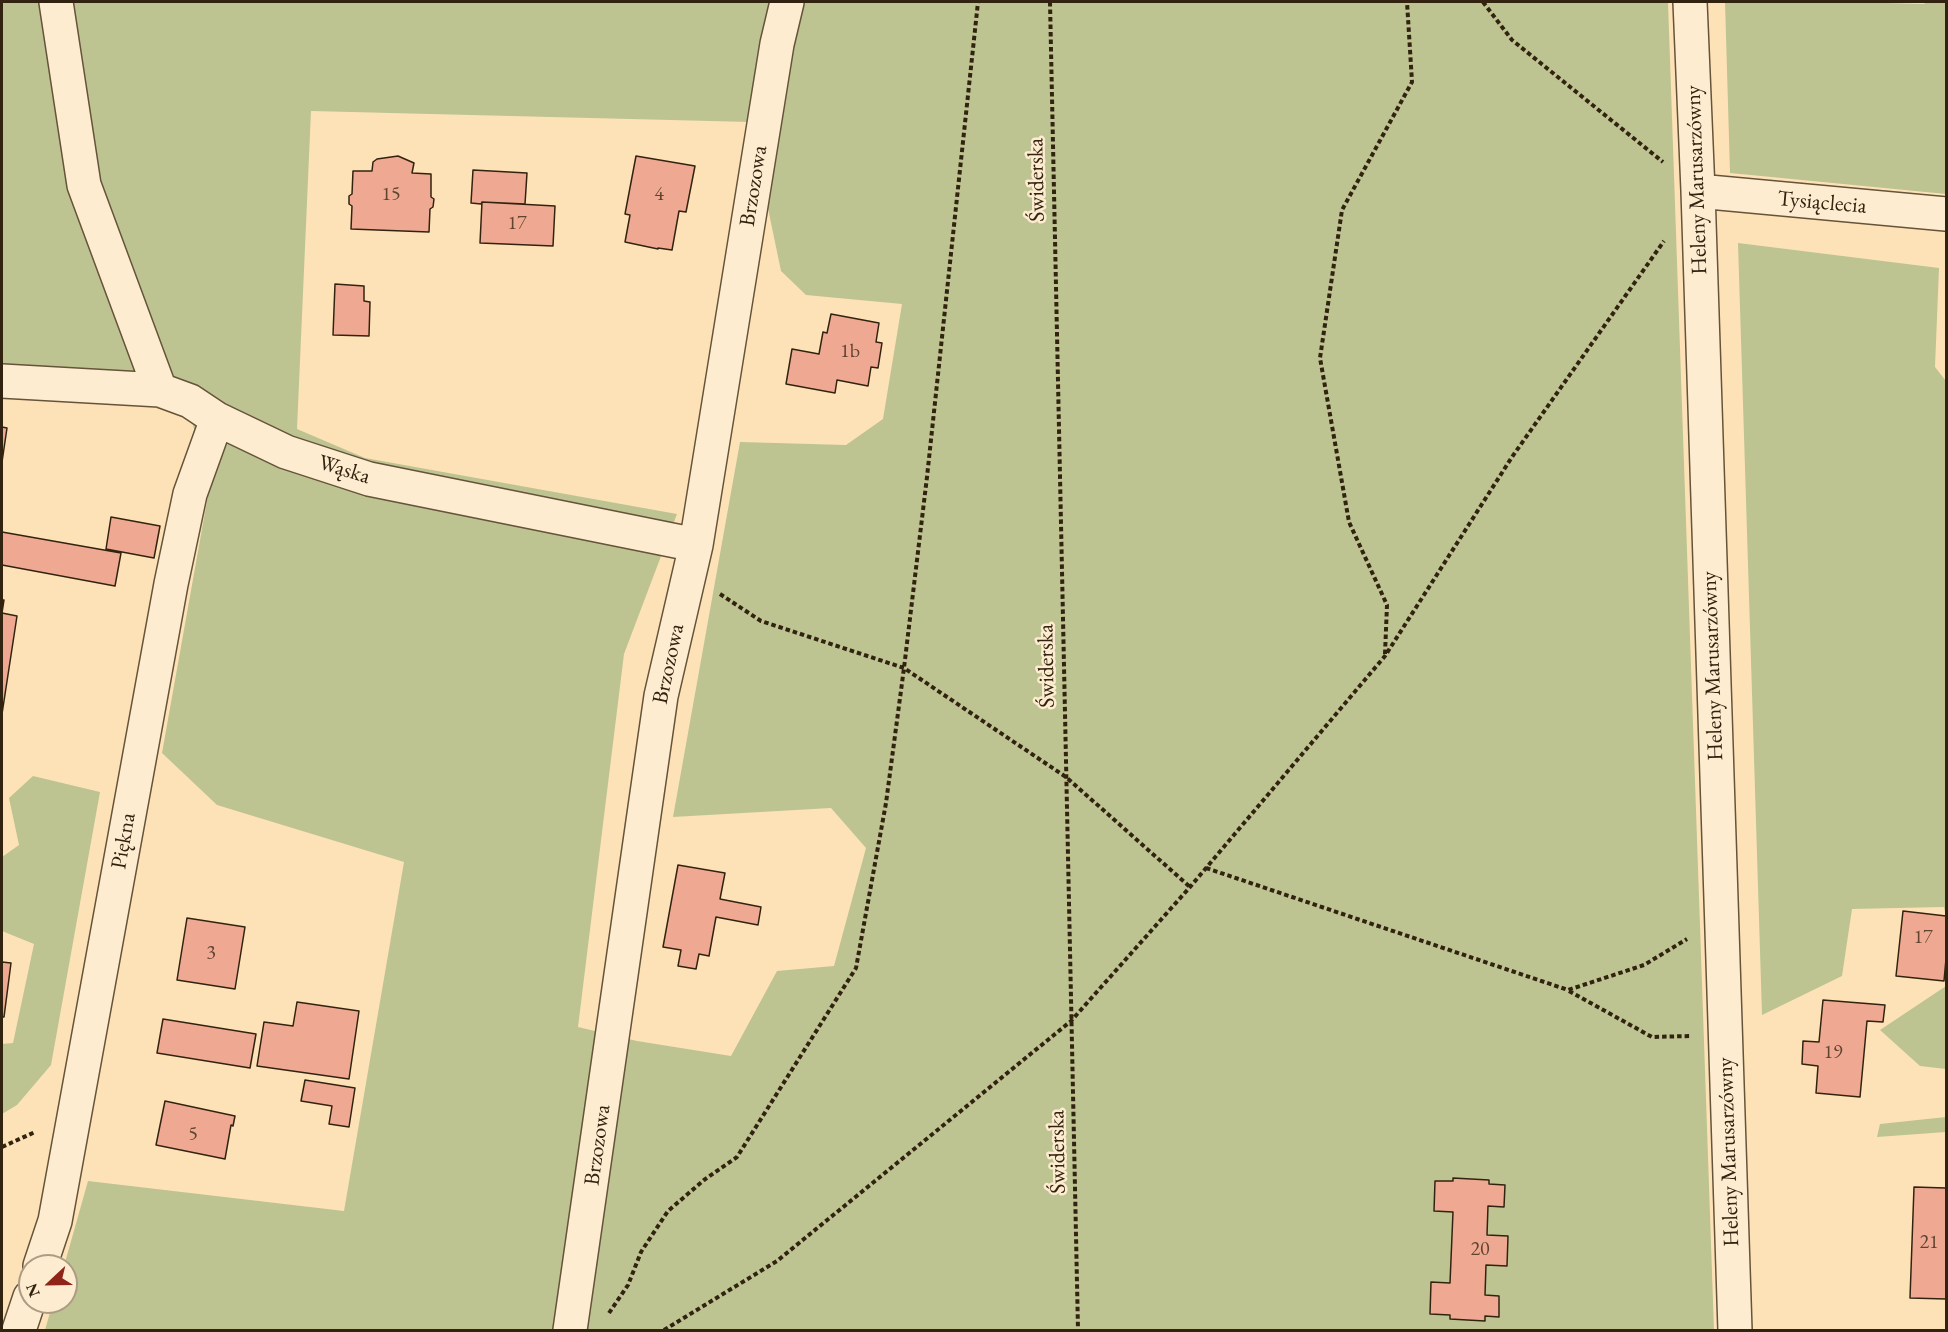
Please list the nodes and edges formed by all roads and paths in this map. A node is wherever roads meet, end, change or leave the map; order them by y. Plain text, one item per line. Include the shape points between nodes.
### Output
1 (56, 2) edge
2 (787, 2) edge
3 (978, 2) edge
4 (1050, 2) edge
5 (1407, 2) edge
6 (1483, 2) edge
7 (1690, 2) edge
8 (1698, 191) junction
9 (1947, 214) edge
10 (1665, 239) dead end
11 (2, 381) edge
12 (160, 390) junction
13 (217, 419) junction
14 (693, 559) junction
15 (1385, 656) junction
16 (904, 668) junction
17 (1066, 777) junction
18 (1206, 868) junction
19 (1190, 887) junction
20 (1721, 917) junction
21 (1568, 990) junction
22 (1071, 1021) junction
23 (1725, 1035) junction
24 (44, 1254) edge
25 (610, 1312) dead end
26 (24, 1314) edge
27 (19, 1330) edge
28 (570, 1330) edge
29 (664, 1330) edge
30 (1078, 1330) edge
31 (1735, 1330) edge

1 - 12 street via 84,185
2 - 14 street, Brzozowa
3 - 16 path
4 - 17 path, Świderska
5 - 15 path via 1412,82 1342,210 1320,358 1349,522 1388,605
6 - 8 path via 1512,40
7 - 8 street, Heleny Marusarzówny
8 - 9 street, Tysiąclecia
8 - 20 street, Heleny Marusarzówny
10 - 15 path via 1512,457
11 - 12 street, Wąska
12 - 13 street, Wąska via 190,401
13 - 14 street, Wąska via 286,452 369,479
13 - 24 street, Piękna via 190,494 171,584 55,1221
14 - 16 path via 761,621
14 - 28 street, Brzozowa via 661,696
15 - 18 path
16 - 17 path
16 - 25 path via 886,803 856,968 737,1157 668,1211
17 - 19 path
17 - 22 path, Świderska
18 - 19 path
18 - 21 path
19 - 22 path
20 - 21 path via 1644,965
20 - 23 street, Heleny Marusarzówny
21 - 23 path via 1652,1037
22 - 29 path via 777,1261
22 - 30 path, Świderska
23 - 31 street, Heleny Marusarzówny
26 - 27 street

